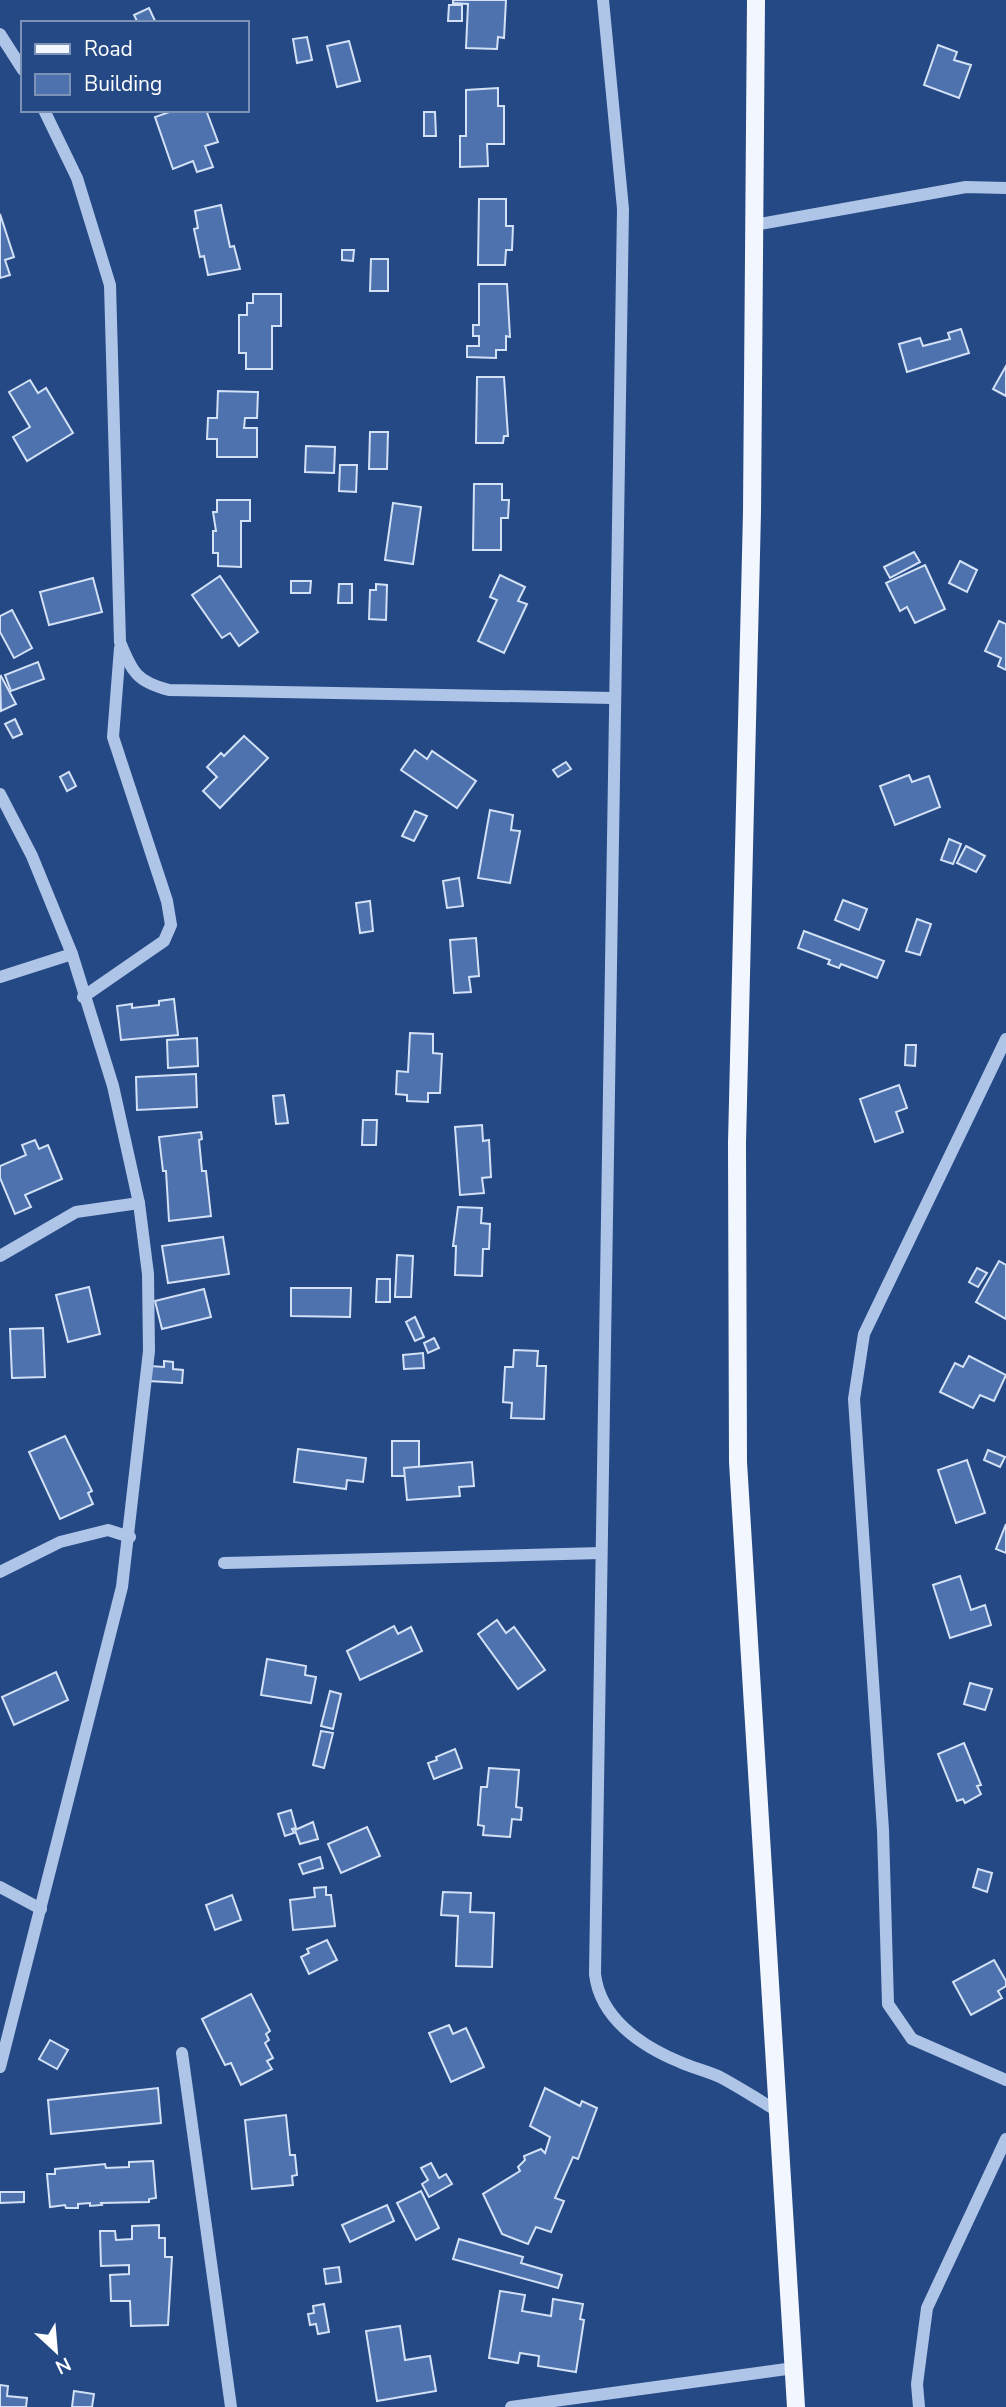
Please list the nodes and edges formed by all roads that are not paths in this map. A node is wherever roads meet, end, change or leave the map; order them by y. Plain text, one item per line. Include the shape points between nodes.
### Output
1 (603, 0) edge
2 (756, 0) edge
3 (0, 34) edge
4 (21, 67) edge
5 (45, 112) edge
6 (1006, 188) edge
7 (754, 225) junction
8 (120, 642) junction
9 (614, 698) junction
10 (0, 794) edge
11 (72, 954) junction
12 (0, 977) edge
13 (83, 998) junction
14 (1006, 1039) edge
15 (139, 1203) junction
16 (0, 1256) edge
17 (130, 1537) junction
18 (601, 1553) junction
19 (224, 1563) dead end
20 (0, 1572) edge
21 (0, 1888) edge
22 (41, 1909) junction
23 (182, 2053) dead end
24 (0, 2067) edge
25 (1006, 2080) edge
26 (776, 2110) junction
27 (1006, 2139) edge
28 (794, 2368) junction
29 (231, 2407) edge
30 (511, 2407) edge
31 (796, 2407) edge
32 (919, 2407) edge

1 - 9 street via 623,209
2 - 7 main road
3 - 4 street
5 - 8 street via 76,178 110,285
6 - 7 street via 966,187
7 - 26 main road via 738,1129 738,1462
8 - 9 street via 138,677 148,685 169,690
8 - 13 street via 113,737 171,925 164,941
9 - 18 street
10 - 11 street via 32,856
11 - 12 street
11 - 13 street
13 - 15 street via 113,1086
14 - 25 street via 869,1324 854,1399 883,1830 888,2004 912,2039
15 - 16 street via 76,1212
15 - 17 street via 148,1274 149,1351
17 - 20 street via 108,1530 60,1542
17 - 22 street via 122,1587
18 - 19 street
18 - 26 street via 597,1992 610,2014 640,2041 678,2062 719,2076
21 - 22 street
22 - 24 street
23 - 29 street
26 - 28 main road
27 - 32 street via 928,2308 917,2384
28 - 30 street
28 - 31 main road

